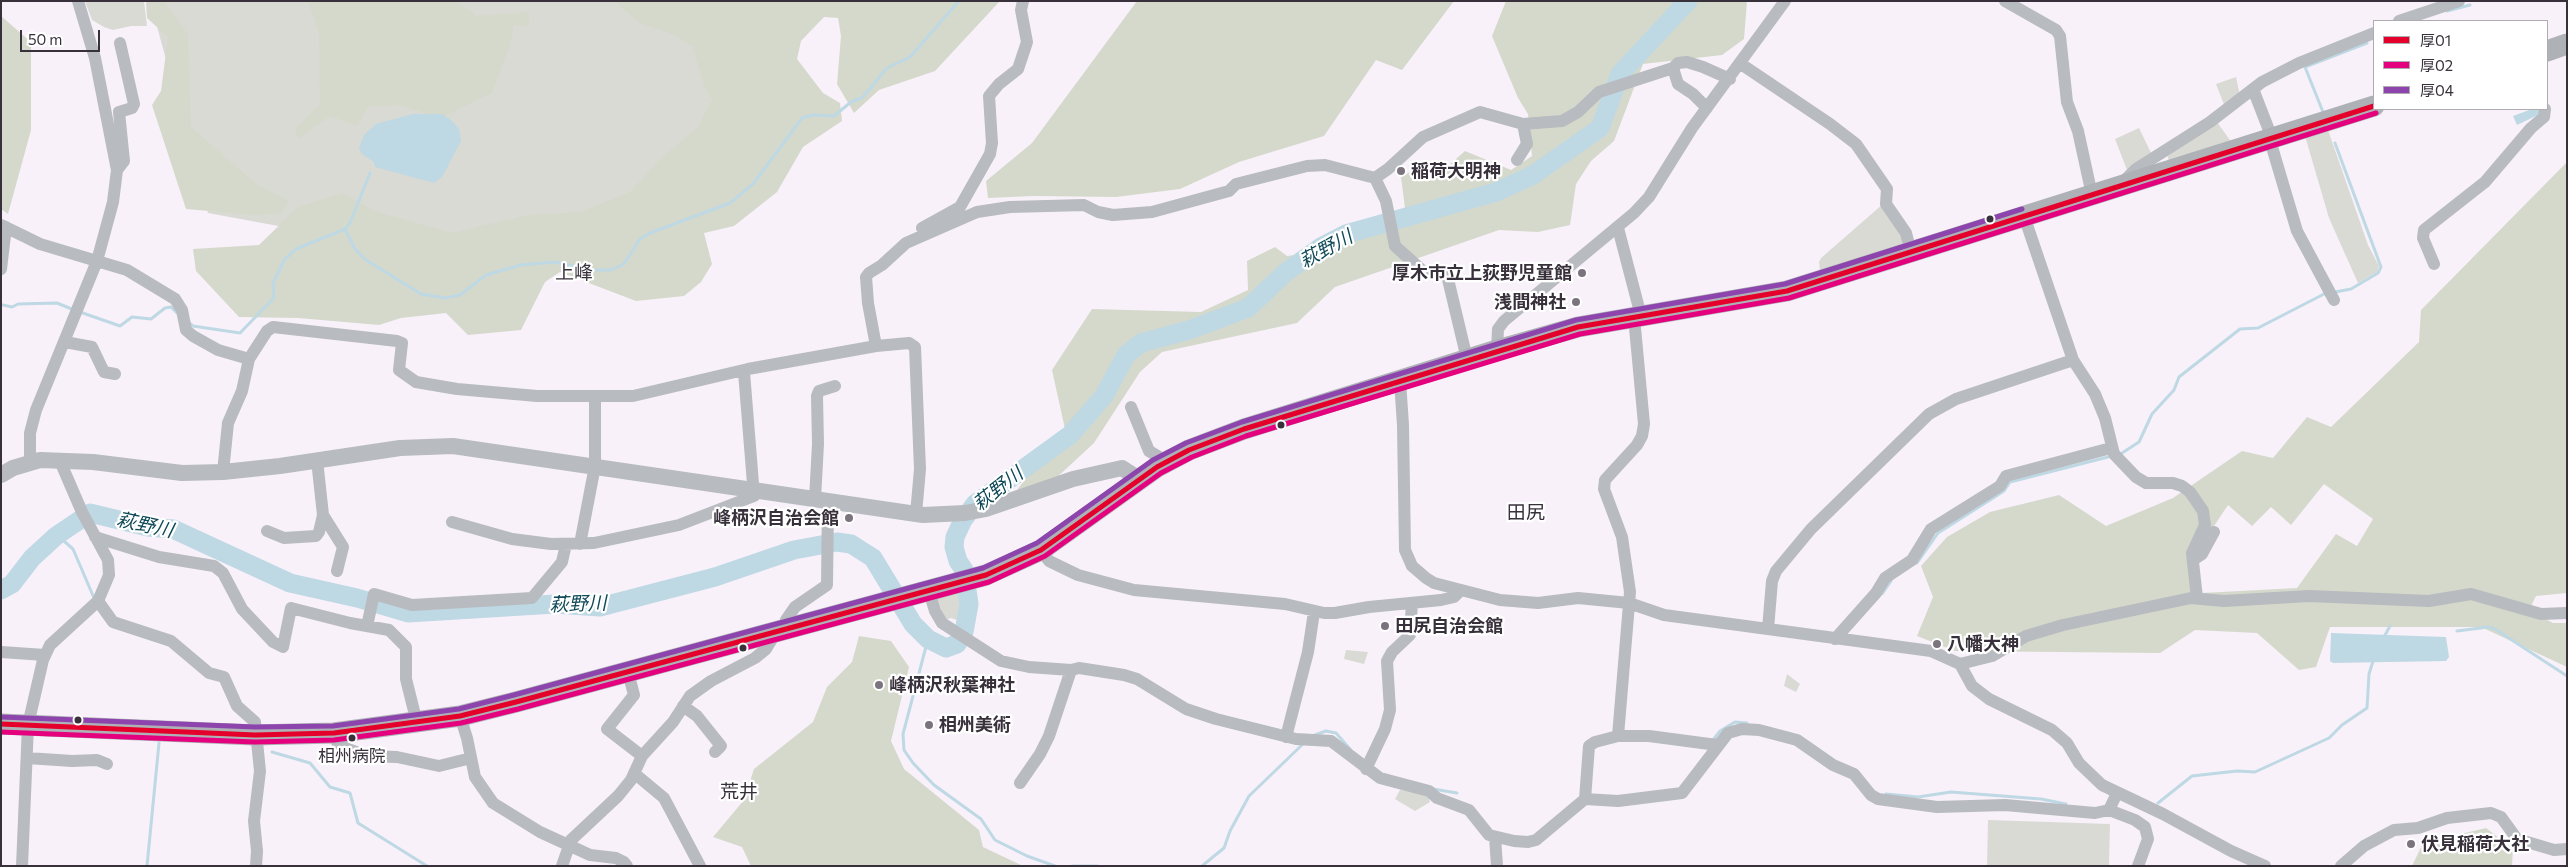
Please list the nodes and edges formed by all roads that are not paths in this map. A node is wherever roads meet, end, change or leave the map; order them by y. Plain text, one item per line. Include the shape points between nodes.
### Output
1 (78, 1) edge
2 (1023, 1) edge
3 (1785, 1) edge
4 (2005, 1) edge
5 (2459, 1) edge
6 (2403, 20) edge
7 (2373, 34) edge
8 (120, 43) dead end
9 (2567, 44) edge
10 (2548, 51) edge
11 (1741, 64) junction
12 (1672, 68) junction
13 (1730, 79) junction
14 (2253, 89) junction
15 (2373, 106) edge
16 (1707, 108) junction
17 (2545, 110) edge
18 (1523, 124) junction
19 (2272, 138) junction
20 (1517, 160) dead end
21 (117, 170) junction
22 (1375, 178) junction
23 (2117, 187) junction
24 (2092, 195) junction
25 (2024, 216) junction
26 (3, 226) edge
27 (1618, 228) junction
28 (45, 232) dead end
29 (37, 243) junction
30 (906, 243) junction
31 (1911, 253) junction
32 (97, 261) junction
33 (2434, 264) dead end
34 (1, 269) edge
35 (2332, 296) dead end
36 (1638, 316) junction
37 (65, 342) junction
38 (876, 346) junction
39 (1497, 350) junction
40 (249, 359) junction
41 (1467, 359) junction
42 (2073, 360) junction
43 (744, 372) junction
44 (107, 373) dead end
45 (1400, 381) junction
46 (835, 386) dead end
47 (595, 396) junction
48 (1131, 406) dead end
49 (2111, 448) junction
50 (317, 460) junction
51 (60, 461) junction
52 (30, 464) junction
53 (1163, 464) junction
54 (595, 466) junction
55 (223, 472) junction
56 (1, 475) edge
57 (1139, 479) junction
58 (754, 490) junction
59 (821, 500) junction
60 (916, 514) junction
61 (323, 515) junction
62 (452, 522) dead end
63 (267, 531) dead end
64 (2214, 532) dead end
65 (93, 533) junction
66 (566, 544) junction
67 (580, 544) junction
68 (1041, 550) junction
69 (2193, 560) junction
70 (338, 571) dead end
71 (1460, 590) junction
72 (922, 593) junction
73 (2196, 598) junction
74 (98, 601) junction
75 (1412, 603) junction
76 (1629, 603) junction
77 (1314, 612) junction
78 (2567, 614) edge
79 (367, 625) junction
80 (1768, 629) junction
81 (779, 632) junction
82 (1835, 639) junction
83 (1, 652) edge
84 (45, 655) junction
85 (1960, 664) junction
86 (1071, 670) junction
87 (628, 672) junction
88 (683, 706) junction
89 (460, 716) junction
90 (417, 723) junction
91 (1, 724) edge
92 (28, 725) junction
93 (334, 733) junction
94 (256, 735) junction
95 (1618, 736) junction
96 (1298, 739) junction
97 (1713, 744) junction
98 (722, 747) dead end
99 (642, 756) junction
100 (27, 758) junction
101 (472, 758) junction
102 (107, 764) dead end
103 (1368, 765) junction
104 (634, 773) junction
105 (1020, 783) dead end
106 (1585, 794) junction
107 (2117, 795) junction
108 (2109, 809) junction
109 (1495, 837) junction
110 (570, 845) junction
111 (2566, 854) edge
112 (22, 866) edge
113 (256, 866) edge
114 (562, 866) edge
115 (627, 866) edge
116 (700, 866) edge
117 (1497, 866) edge
118 (2138, 866) edge
119 (2265, 866) edge
120 (2341, 866) edge

1 - 21 street via 95,58
2 - 30 street via 1021,10 1027,42 1018,69 989,96 990,154 960,207 913,233
3 - 11 street
4 - 24 street via 2056,30 2060,36 2067,102 2078,130
5 - 6 street
7 - 14 street via 2299,62
8 - 21 street via 134,104 132,108 119,112 124,161
9 - 10 highway
11 - 13 street
11 - 31 street via 1816,113 1856,144 1887,188 1886,204 1906,233
12 - 13 street via 1687,62
12 - 16 street via 1678,84
12 - 18 street via 1598,92 1578,112 1562,121
13 - 16 street
14 - 19 street
14 - 23 street via 2190,136 2136,169
15 - 19 highway
16 - 27 street via 1649,197
17 - 33 street via 2544,117 2485,182 2424,230 2423,238
18 - 20 street via 1527,144
18 - 22 street via 1480,112 1423,137
19 - 23 highway
19 - 35 street via 2297,231
21 - 32 street via 113,202
22 - 30 street via 1325,165 1307,166 1236,184 1229,190 1152,212 1113,215 1084,205 991,209
22 - 41 street via 1386,200 1395,246 1424,272 1447,276
23 - 24 highway
24 - 25 highway
25 - 31 highway
25 - 42 street
26 - 29 street
26 - 34 street
27 - 36 street
27 - 39 street via 1504,321 1498,329
28 - 29 street
29 - 32 street
30 - 38 street via 866,277
31 - 36 highway via 1762,297
32 - 37 street
32 - 40 street via 127,270 174,299 193,336 218,350
36 - 39 highway via 1578,327
36 - 76 street via 1642,436 1605,480 1604,489 1622,537
37 - 44 street via 92,347
37 - 52 street via 36,410 30,433
38 - 43 street
38 - 60 street via 909,343 915,347 920,469
39 - 41 highway
40 - 47 street via 273,327 397,341 402,343 399,370 416,382 457,390
40 - 55 street via 245,398 228,423
41 - 45 highway
42 - 49 street via 2095,394
42 - 80 street via 1956,399 1929,414 1811,529 1776,571 1772,581
43 - 47 street via 633,396
43 - 58 street
45 - 53 highway via 1244,429 1189,450
45 - 71 street via 1406,556 1415,570 1426,578
46 - 59 street via 819,392 817,396
47 - 54 street
48 - 53 street via 1133,422 1149,451
49 - 69 street via 2140,480 2152,484 2173,482 2190,492 2203,511 2205,521
49 - 82 street via 2006,476 2000,486 1930,528 1912,560 1885,578 1876,593
50 - 54 street via 400,448 453,446
50 - 55 street
50 - 61 street
51 - 52 street via 40,460
51 - 55 street via 182,473
51 - 65 street
52 - 56 street
53 - 57 highway
54 - 58 street
54 - 67 street
57 - 60 street via 1122,468 1073,479 986,509 966,513
57 - 68 highway
58 - 59 street
58 - 67 street via 754,496 679,525 594,544
59 - 60 street
59 - 81 street via 828,532 827,585 795,607
61 - 63 street via 316,536 284,538
61 - 70 street via 343,547
62 - 66 street via 512,539
64 - 69 street via 2202,554
65 - 74 street via 108,560 109,575
65 - 79 street via 159,556 214,566 223,573 242,609 273,642 283,647 291,608
66 - 67 street
66 - 79 street via 562,562 532,598 412,606 374,594
68 - 72 highway via 986,575
68 - 77 street via 1049,561 1078,575 1134,590 1267,602
69 - 73 street
71 - 75 street via 1454,597
71 - 76 street via 1522,603 1578,598
72 - 81 highway
72 - 86 street via 942,623 1001,662
73 - 78 street via 2309,596 2429,602 2470,594 2541,614
73 - 85 street via 2063,625 2026,636 1992,656
74 - 84 street via 50,645
74 - 94 street via 113,622 171,641 209,673 224,677 237,706 255,722
75 - 77 street via 1335,613
75 - 103 street via 1410,635 1387,661 1390,710
76 - 80 street via 1664,615
76 - 95 street
77 - 96 street
79 - 90 street via 389,630 406,647 406,679
80 - 82 street
81 - 87 highway
81 - 88 street via 766,649 711,681 690,696
82 - 85 street via 1931,651
83 - 84 street
84 - 92 street
85 - 107 street via 1977,690 2052,730 2067,743 2092,778
86 - 96 street via 1079,668 1137,679 1186,709
86 - 105 street via 1049,736
87 - 89 highway
87 - 99 street via 634,695 607,729
88 - 98 street via 698,716
88 - 99 street
89 - 90 highway
89 - 101 street
90 - 93 highway
91 - 92 highway
92 - 94 highway
92 - 100 street
93 - 94 highway
93 - 101 street via 338,745 367,756 397,757 439,766
94 - 113 street via 260,771 254,821
95 - 97 street via 1676,738
95 - 106 street via 1589,746
96 - 103 street via 1330,741
97 - 106 street via 1682,793 1618,800
97 - 108 street via 1728,733 1742,729 1797,740 1854,774 1870,795 1878,799 1937,806 2012,805 2095,814
99 - 104 street
100 - 102 street via 97,760
100 - 112 street
101 - 110 street via 475,777 493,803 532,828
103 - 109 street via 1380,778 1430,791 1437,798 1469,810 1478,824
104 - 110 street via 618,796 571,840
104 - 116 street via 664,798
106 - 109 street via 1536,840 1514,841
107 - 108 street
107 - 119 street via 2161,813 2230,851
108 - 118 street via 2145,827 2148,839
109 - 117 street
110 - 114 street
110 - 115 street via 590,855 616,858
111 - 120 street via 2517,839 2501,817 2491,813 2447,818 2418,828 2394,830 2364,846

